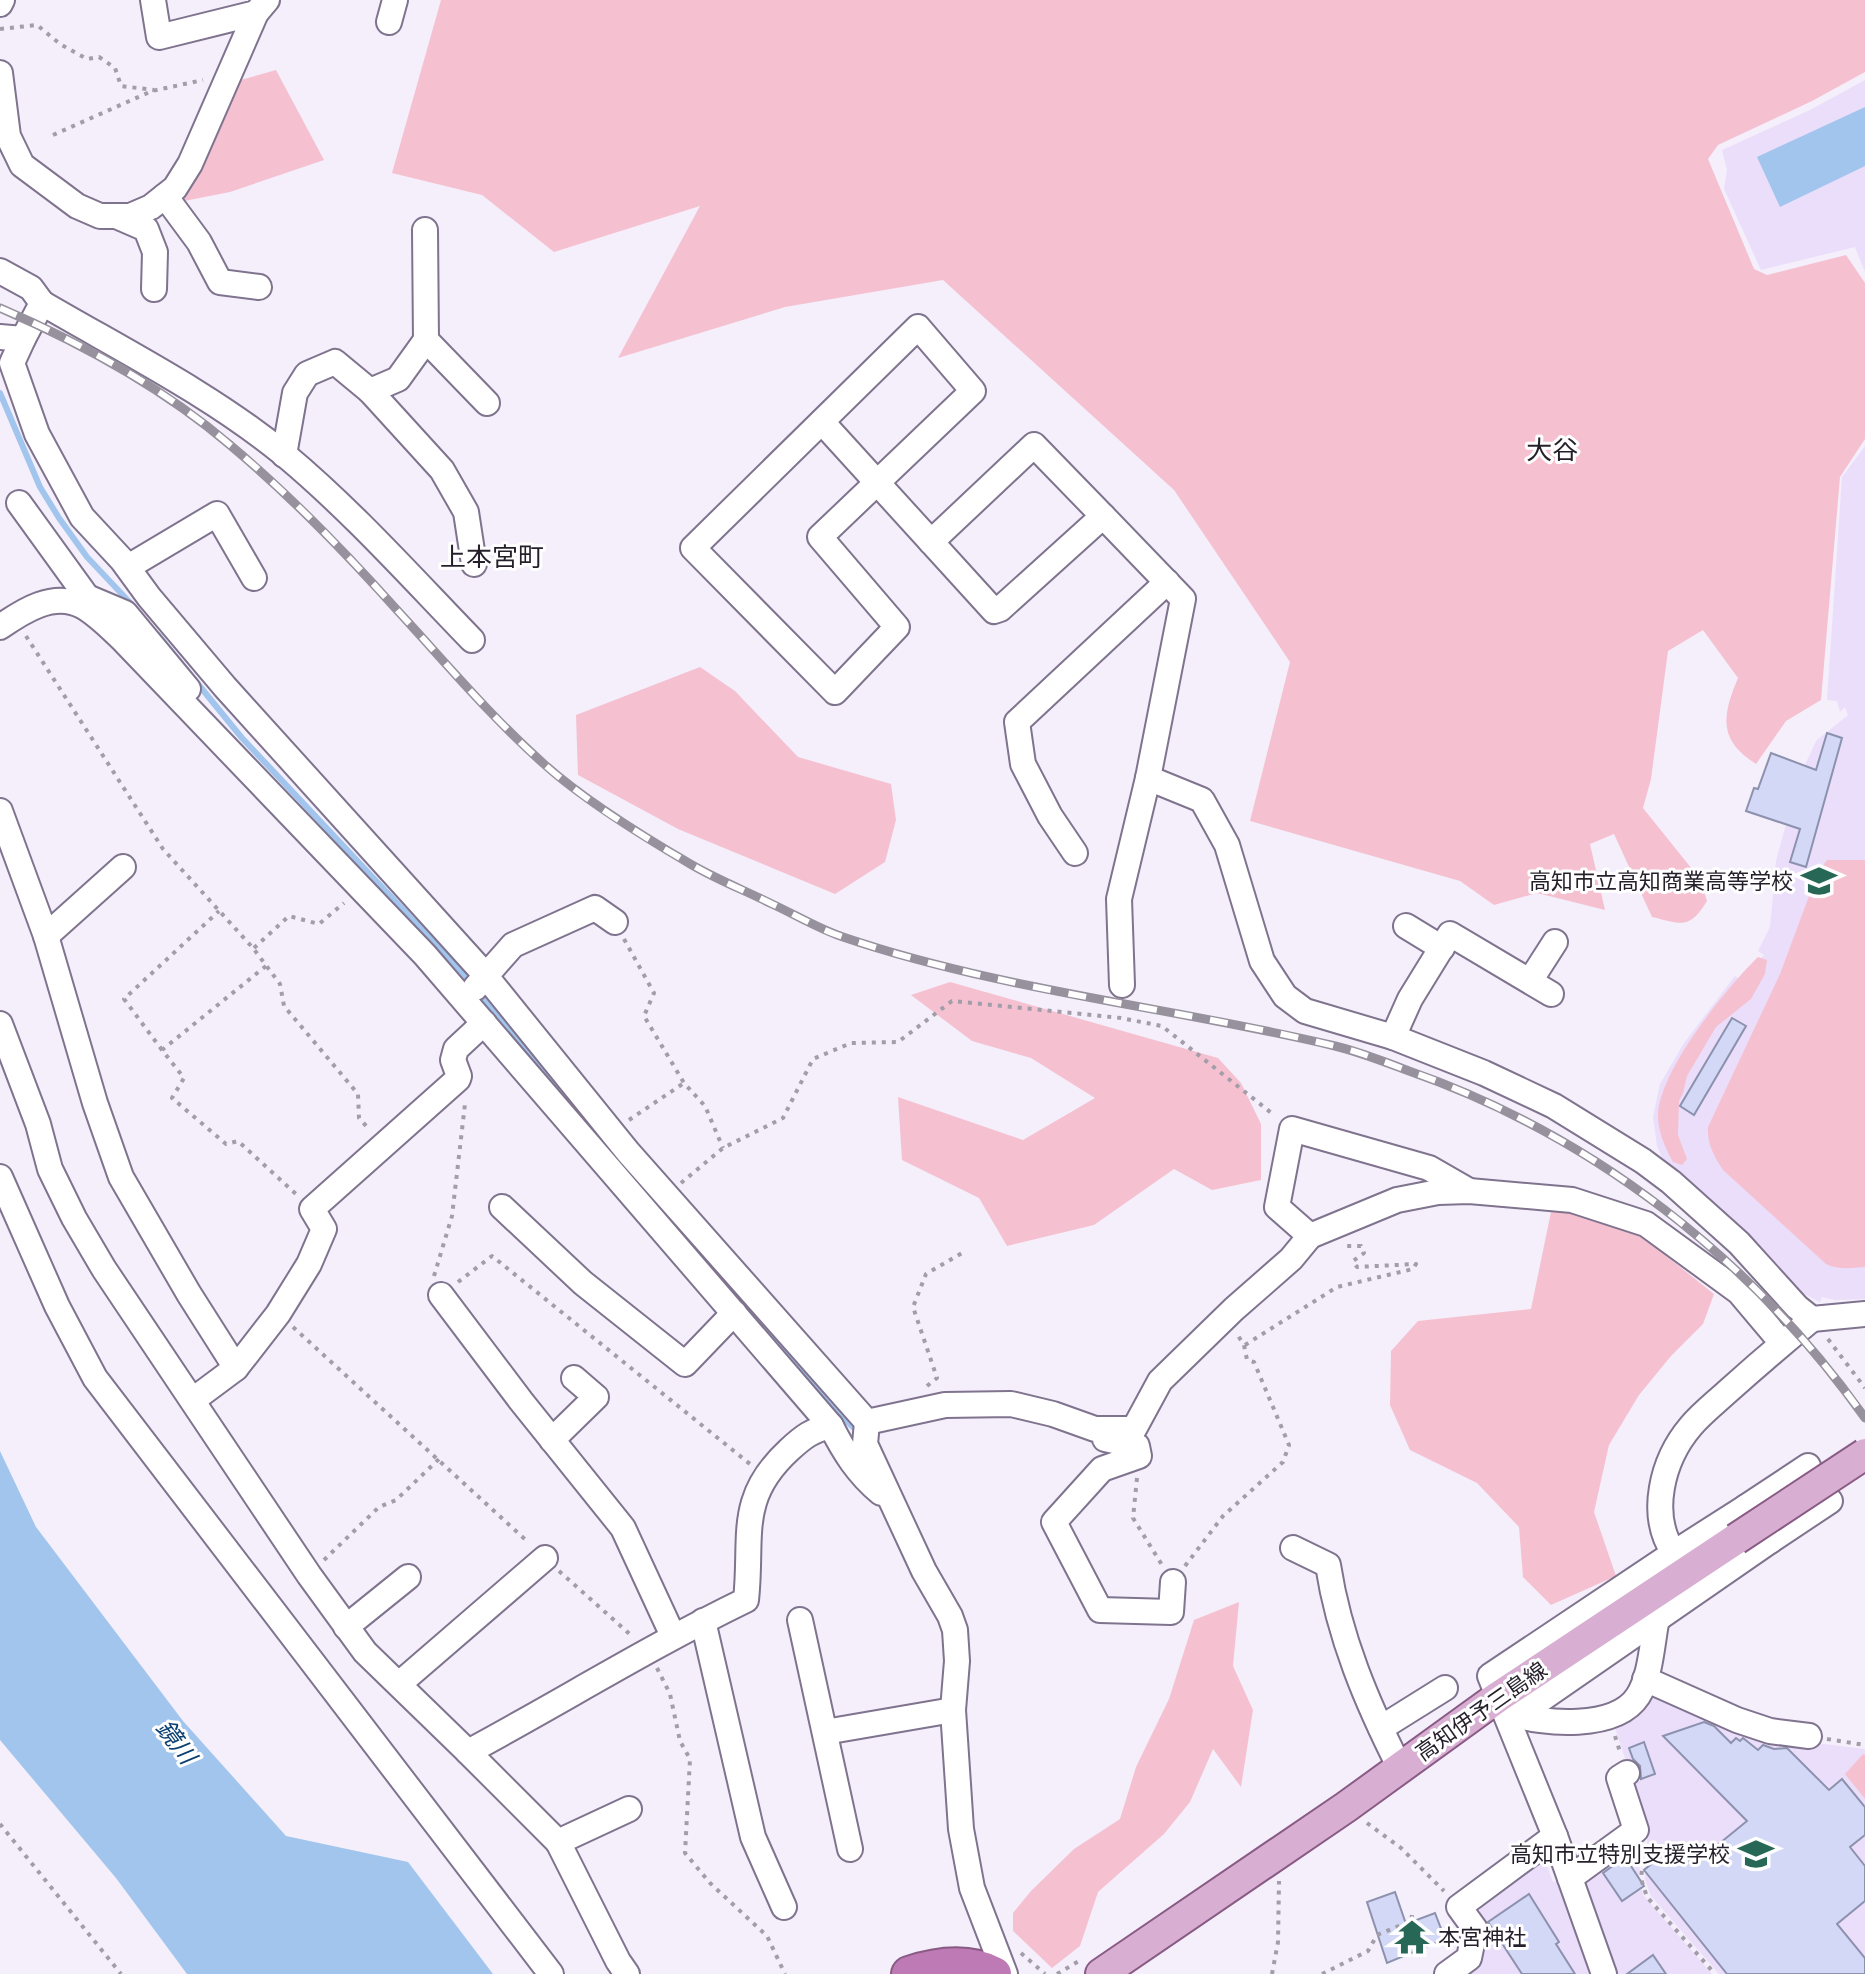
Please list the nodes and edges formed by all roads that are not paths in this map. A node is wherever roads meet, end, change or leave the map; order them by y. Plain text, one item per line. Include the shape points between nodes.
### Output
1 (153, 0) edge
2 (261, 6) edge
3 (0, 73) edge
4 (165, 196) junction
5 (116, 216) junction
6 (425, 230) dead end
7 (0, 271) edge
8 (259, 287) dead end
9 (154, 289) dead end
10 (42, 303) junction
11 (11, 338) edge
12 (426, 340) junction
13 (370, 391) junction
14 (487, 403) dead end
15 (822, 422) junction
16 (284, 455) junction
17 (878, 483) junction
18 (19, 503) dead end
19 (1103, 516) junction
20 (931, 542) junction
21 (474, 564) dead end
22 (128, 567) junction
23 (254, 578) dead end
24 (1167, 582) junction
25 (84, 601) junction
26 (136, 605) junction
27 (7, 622) edge
28 (472, 640) dead end
29 (225, 747) junction
30 (1148, 778) junction
31 (0, 811) edge
32 (1075, 853) dead end
33 (123, 867) dead end
34 (615, 922) road end
35 (1406, 926) dead end
36 (46, 936) junction
37 (1555, 942) dead end
38 (1442, 948) junction
39 (1530, 981) junction
40 (478, 985) junction
41 (1122, 985) dead end
42 (1551, 994) dead end
43 (484, 1023) junction
44 (0, 1024) edge
45 (1393, 1037) junction
46 (515, 1059) junction
47 (0, 1177) edge
48 (1469, 1191) junction
49 (502, 1207) dead end
50 (1310, 1236) junction
51 (441, 1295) road end
52 (734, 1313) junction
53 (1865, 1314) edge
54 (1812, 1319) junction
55 (1782, 1343) junction
56 (236, 1368) junction
57 (574, 1378) dead end
58 (193, 1400) junction
59 (1036, 1410) junction
60 (867, 1422) junction
61 (831, 1426) junction
62 (552, 1440) junction
63 (1865, 1454) edge
64 (1808, 1466) dead end
65 (1830, 1501) dead end
66 (892, 1503) junction
67 (1746, 1507) junction
68 (1770, 1541) junction
69 (1293, 1548) dead end
70 (1674, 1553) junction
71 (545, 1558) road end
72 (408, 1577) dead end
73 (1173, 1582) road end
74 (1657, 1618) junction
75 (800, 1620) dead end
76 (703, 1621) junction
77 (346, 1627) junction
78 (673, 1636) junction
79 (1645, 1679) junction
80 (399, 1684) junction
81 (1445, 1688) dead end
82 (1506, 1708) junction
83 (953, 1710) junction
84 (1381, 1728) junction
85 (825, 1732) junction
86 (1809, 1736) road end
87 (468, 1752) junction
88 (1400, 1768) junction
89 (1627, 1773) road end
90 (629, 1809) dead end
91 (1555, 1836) junction
92 (558, 1842) junction
93 (850, 1849) dead end
94 (1570, 1878) junction
95 (784, 1907) dead end
96 (551, 1974) edge
97 (627, 1974) edge
98 (909, 1974) edge
99 (994, 1974) edge
100 (1005, 1974) edge
101 (1101, 1974) edge
102 (1447, 1974) edge
103 (1604, 1974) edge

1 - 2 street via 159,37
2 - 4 street via 190,164
3 - 5 street via 8,136 22,165 77,206
4 - 5 street via 130,216
4 - 8 street via 220,282
5 - 9 street via 146,229 155,252
6 - 12 street
7 - 10 street via 31,288
10 - 11 street
10 - 16 street via 223,410
11 - 22 street via 12,363 37,434 82,517
12 - 13 street via 398,379
12 - 14 street
13 - 16 street via 335,362 307,374 295,393
13 - 21 street via 442,470 466,512
15 - 17 street
15 - 17 street via 918,327 973,391
15 - 17 street via 693,548 835,692 897,627 820,537
16 - 28 street via 356,520
17 - 20 street
18 - 25 street
19 - 20 street via 994,611
19 - 20 street via 1034,445
19 - 24 street
22 - 23 street via 217,514
22 - 26 street
24 - 30 street via 1183,599
24 - 32 street via 1017,722 1023,764
25 - 26 street
25 - 27 street via 50,601
25 - 29 street
26 - 29 street
26 - 40 street via 292,763
29 - 43 street
30 - 41 street via 1119,899
30 - 45 street via 1202,800 1227,845 1262,961 1285,996 1305,1011
31 - 36 street
33 - 36 street
34 - 40 street via 595,908 513,945
35 - 38 street
36 - 56 street via 121,1177
37 - 39 street
38 - 39 street via 1450,934
38 - 45 street
39 - 42 street
40 - 46 street
40 - 60 street
43 - 46 street
43 - 56 street via 456,1049 458,1079 312,1209 324,1229 309,1264
44 - 58 street via 50,1169 74,1218
45 - 54 street via 1554,1106 1643,1161 1739,1243
46 - 52 street
47 - 96 street via 95,1378
48 - 50 street via 1397,1200
48 - 50 street via 1429,1168 1292,1129 1277,1207
48 - 55 street via 1572,1200 1646,1224 1739,1292
49 - 52 street via 583,1283 685,1364
50 - 59 street via 1160,1381 1134,1429 1095,1429
51 - 62 street
52 - 61 street
53 - 54 street
54 - 55 street
55 - 70 street via 1690,1427 1669,1462 1661,1513
56 - 58 street
57 - 62 street via 596,1397
58 - 77 street
59 - 60 street via 1011,1404 945,1405
59 - 73 street via 1047,1425 1137,1446 1139,1456 1102,1469 1054,1522 1100,1610 1171,1612
60 - 66 street via 865,1444
61 - 66 street via 865,1479
61 - 76 street via 808,1433 765,1475 750,1509 746,1600
62 - 78 street via 623,1528
63 - 82 main road, 高知伊予三島線, bridge via 1736,1539
64 - 67 street
65 - 68 street
66 - 83 street via 950,1616 957,1646
67 - 68 street
67 - 70 street
68 - 74 street
69 - 84 street via 1328,1565 1348,1652
70 - 82 street via 1490,1676
71 - 80 street
72 - 77 street
74 - 79 street
74 - 82 street
75 - 85 street
76 - 78 street
76 - 95 street via 753,1837
77 - 80 street
78 - 87 street
79 - 82 street via 1626,1710 1608,1717 1527,1719
79 - 86 street via 1748,1724
80 - 87 street
81 - 84 street
82 - 88 main road, 高知伊予三島線
82 - 91 street
83 - 85 street
83 - 100 street via 969,1873
84 - 88 street
85 - 93 street
87 - 92 street
88 - 101 main road, 高知伊予三島線
89 - 94 street via 1619,1778 1636,1830
90 - 92 street
91 - 94 street
91 - 102 street via 1459,1907 1475,1929 1469,1958
92 - 97 street
94 - 103 street
98 - 99 highway via 959,1965

